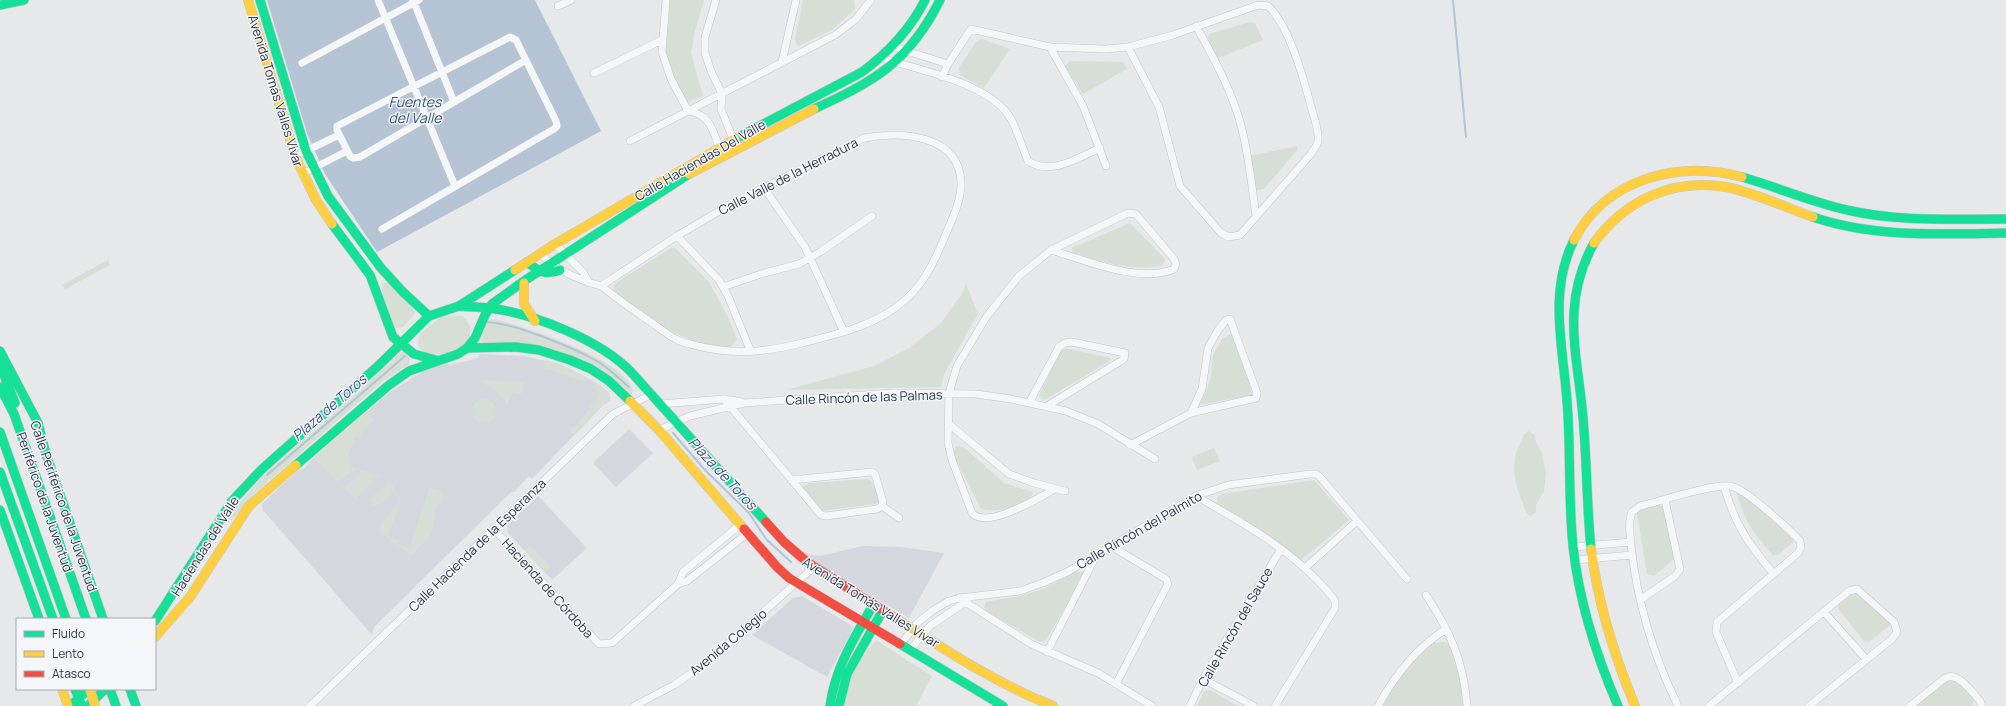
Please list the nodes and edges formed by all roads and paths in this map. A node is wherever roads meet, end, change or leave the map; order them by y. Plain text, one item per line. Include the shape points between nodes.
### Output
1 (24, 0) edge
2 (248, 0) edge
3 (260, 0) edge
4 (378, 0) edge
5 (571, 0) edge
6 (666, 0) edge
7 (716, 0) edge
8 (796, 0) edge
9 (871, 0) edge
10 (926, 0) edge
11 (940, 0) edge
12 (415, 1) edge
13 (0, 5) edge
14 (558, 6) dead end
15 (385, 18) junction
16 (1196, 26) junction
17 (662, 40) junction
18 (894, 47) junction
19 (1050, 47) junction
20 (1128, 47) junction
21 (907, 51) junction
22 (881, 58) junction
23 (526, 60) junction
24 (782, 62) junction
25 (302, 63) dead end
26 (896, 63) junction
27 (948, 64) junction
28 (442, 72) junction
29 (594, 73) dead end
30 (942, 77) junction
31 (414, 87) junction
32 (722, 94) junction
33 (454, 102) junction
34 (688, 111) junction
35 (427, 119) junction
36 (339, 135) junction
37 (733, 139) junction
38 (630, 141) dead end
39 (719, 147) junction
40 (1100, 148) junction
41 (736, 149) junction
42 (306, 151) junction
43 (347, 151) junction
44 (295, 156) junction
45 (723, 156) junction
46 (1106, 166) dead end
47 (313, 168) junction
48 (302, 174) junction
49 (456, 186) junction
50 (764, 188) junction
51 (872, 216) dead end
52 (1256, 216) junction
53 (2006, 219) edge
54 (382, 229) dead end
55 (2006, 233) edge
56 (677, 236) junction
57 (554, 244) junction
58 (1052, 250) junction
59 (540, 253) junction
60 (569, 258) junction
61 (810, 258) junction
62 (527, 262) junction
63 (551, 265) junction
64 (381, 268) junction
65 (560, 270) junction
66 (540, 272) junction
67 (370, 275) junction
68 (524, 283) junction
69 (589, 283) junction
70 (602, 286) junction
71 (723, 287) junction
72 (459, 306) junction
73 (488, 308) junction
74 (429, 316) junction
75 (535, 321) junction
76 (844, 332) junction
77 (402, 345) junction
78 (467, 348) junction
79 (0, 351) edge
80 (752, 352) junction
81 (452, 356) joint
82 (437, 360) junction
83 (0, 366) edge
84 (0, 387) edge
85 (949, 393) junction
86 (652, 394) junction
87 (724, 400) junction
88 (696, 402) junction
89 (744, 402) junction
90 (1029, 402) junction
91 (633, 403) junction
92 (661, 404) junction
93 (729, 406) junction
94 (1047, 406) junction
95 (1191, 413) junction
96 (14, 414) junction
97 (698, 414) junction
98 (1568, 414) junction
99 (1583, 415) junction
100 (677, 421) junction
101 (948, 424) junction
102 (659, 430) junction
103 (0, 432) edge
104 (1130, 445) junction
105 (1155, 459) dead end
106 (0, 472) edge
107 (791, 480) junction
108 (1724, 486) junction
109 (1055, 489) junction
110 (1065, 491) dead end
111 (1196, 496) junction
112 (1665, 500) junction
113 (882, 506) junction
114 (0, 510) edge
115 (898, 518) dead end
116 (1357, 521) junction
117 (741, 524) junction
118 (494, 528) junction
119 (748, 533) junction
120 (1631, 542) junction
121 (1111, 546) junction
122 (1590, 546) junction
123 (1573, 547) junction
124 (1281, 549) junction
125 (1097, 554) junction
126 (1632, 555) junction
127 (1592, 559) junction
128 (1575, 560) junction
129 (814, 567) junction
130 (1306, 568) junction
131 (1773, 573) junction
132 (1407, 579) dead end
133 (798, 582) junction
134 (678, 584) junction
135 (1426, 595) dead end
136 (965, 600) junction
137 (1640, 600) junction
138 (873, 605) junction
139 (882, 610) junction
140 (932, 611) junction
141 (1824, 612) junction
142 (39, 618) edge
143 (52, 618) edge
144 (66, 618) edge
145 (86, 618) edge
146 (103, 618) edge
147 (938, 619) junction
148 (156, 620) edge
149 (864, 622) junction
150 (872, 627) junction
151 (912, 629) junction
152 (1446, 629) junction
153 (921, 635) junction
154 (156, 636) edge
155 (900, 644) junction
156 (910, 650) junction
157 (1047, 652) junction
158 (1866, 659) junction
159 (1204, 679) junction
160 (1738, 683) junction
161 (1116, 684) junction
162 (62, 690) edge
163 (75, 690) edge
164 (88, 690) edge
165 (89, 690) edge
166 (104, 690) edge
167 (110, 690) edge
168 (130, 690) edge
169 (1717, 699) junction
170 (80, 702) edge
171 (69, 706) edge
172 (88, 706) edge
173 (95, 706) edge
174 (116, 706) edge
175 (136, 706) edge
176 (310, 706) edge
177 (634, 706) edge
178 (830, 706) edge
179 (839, 706) edge
180 (1003, 706) edge
181 (1053, 706) edge
182 (1152, 706) edge
183 (1190, 706) edge
184 (1254, 706) edge
185 (1275, 706) edge
186 (1378, 706) edge
187 (1467, 706) edge
188 (1618, 706) edge
189 (1635, 706) edge
190 (1678, 706) edge
191 (1709, 706) edge
192 (1723, 706) edge
193 (1809, 706) edge
194 (1910, 706) edge
195 (1982, 706) edge

1 - 13 main road
2 - 44 main road, Avenida Tomás Valles Vivar
3 - 42 main road, Avenida Tomás Valles Vivar
4 - 15 street
5 - 14 street
6 - 17 street
7 - 32 street via 704,45 710,71
8 - 24 street
9 - 24 street via 856,19 840,31
10 - 18 main road, Calle Haciendas Del Valle via 912,26
11 - 21 main road, Calle Haciendas Del Valle via 920,36
12 - 15 street
12 - 28 street
15 - 25 street
15 - 31 street
16 - 20 street
16 - 52 street via 1222,77 1242,128
16 - 52 street via 1258,5 1268,6 1277,17 1302,73 1317,128 1318,142 1311,154
17 - 29 street
17 - 34 street via 664,63
18 - 21 street
18 - 22 main road, Calle Haciendas Del Valle
19 - 20 street via 1105,50
19 - 27 street via 971,29
19 - 40 street via 1083,106
20 - 52 street via 1159,107 1180,186 1221,233 1229,237 1240,235
21 - 26 main road, Calle Haciendas Del Valle
21 - 27 street
22 - 26 street
22 - 37 main road, Calle Haciendas Del Valle via 862,72
23 - 28 street via 516,40 507,37
23 - 33 street
23 - 49 street via 557,126
24 - 32 street
26 - 30 street
26 - 41 main road, Calle Haciendas Del Valle via 866,84
27 - 30 street
28 - 31 street
28 - 33 street
30 - 40 street via 990,96 1011,118 1028,161 1035,165 1051,168
31 - 35 street
31 - 36 street via 340,123 336,130
32 - 34 street
32 - 37 street via 721,109
33 - 35 street
34 - 38 street
34 - 39 street via 699,112 704,116 711,125
35 - 43 street via 360,157 353,158
35 - 49 street
36 - 42 street
36 - 43 street
37 - 39 main road, Calle Haciendas Del Valle
37 - 41 street
39 - 45 street
39 - 57 main road, Calle Haciendas Del Valle
40 - 46 street
41 - 45 main road, Calle Haciendas Del Valle
42 - 44 street
42 - 47 main road, Avenida Tomás Valles Vivar
43 - 47 street
44 - 48 main road, Avenida Tomás Valles Vivar
45 - 60 main road, Calle Haciendas Del Valle via 659,193
47 - 48 street
47 - 64 main road, Avenida Tomás Valles Vivar via 341,216
48 - 67 main road, Avenida Tomás Valles Vivar via 340,236
49 - 54 street
50 - 56 street, Calle Valle de la Herradura
50 - 61 street
50 - 76 street, Calle Valle de la Herradura via 855,141 873,136 910,135 923,138 946,151 957,164 961,184 960,196 927,275 912,294 884,316
51 - 61 street
53 - 98 main road via 1916,219 1870,215 1820,202 1738,174 1709,170 1670,171 1637,183 1600,207 1587,220 1576,236 1562,268 1557,301
55 - 99 main road via 1924,234 1868,230 1832,223 1738,190 1715,185 1674,188 1642,199 1624,210 1598,235 1577,278 1573,306
56 - 70 street, Calle Valle de la Herradura
56 - 71 street via 710,269
57 - 59 main road, Calle Haciendas Del Valle
57 - 60 street
58 - 58 street via 1128,272 1156,273 1174,269 1176,264 1132,212
58 - 85 street via 1019,276 987,316 957,366
59 - 62 main road, Calle Haciendas Del Valle
59 - 63 street, Calle Valle de la Herradura
60 - 63 main road, Calle Haciendas Del Valle
60 - 65 street
60 - 69 street via 583,272
61 - 71 street via 799,264
61 - 76 street
62 - 66 main road
62 - 72 main road, Calle Haciendas Del Valle
63 - 65 street, Calle Valle de la Herradura
63 - 66 main road, Calle Haciendas Del Valle
64 - 67 main road
64 - 74 main road, Avenida Tomás Valles Vivar
65 - 66 main road via 550,274
65 - 69 street, Calle Valle de la Herradura
66 - 68 main road, Calle Haciendas Del Valle
67 - 77 main road, Avenida Tomás Valles Vivar via 389,330
68 - 73 main road, Calle Haciendas Del Valle
68 - 75 main road via 524,306
69 - 70 street, Calle Valle de la Herradura
70 - 80 street, Calle Valle de la Herradura via 677,340 715,350
71 - 80 street
72 - 73 main road, Avenida Tomás Valles Vivar
72 - 74 main road, Haciendas del Valle
73 - 75 main road, Avenida Tomás Valles Vivar
73 - 78 main road via 476,338
74 - 77 main road, Haciendas del Valle
75 - 86 main road, Avenida Tomás Valles Vivar via 602,350 622,364
76 - 80 street, Calle Valle de la Herradura via 785,348
77 - 82 main road, Avenida Tomás Valles Vivar via 422,357
77 - 148 main road, Haciendas del Valle via 240,491
78 - 81 main road, Avenida Tomás Valles Vivar
78 - 91 main road, Avenida Tomás Valles Vivar via 516,347 553,354 596,372
79 - 146 main road, Calle Periférico de la Juventud via 38,423 46,454
81 - 82 main road, Haciendas del Valle
82 - 154 main road, Haciendas del Valle via 409,372 389,385 249,506 190,597
83 - 96 main road via 14,398
84 - 96 main road, Periférico de la Juventud
85 - 89 street, Calle Rincón de las Palmas via 894,393
85 - 90 street, Calle Rincón de las Palmas via 994,396
85 - 101 street
86 - 91 street, Calle Hacienda de la Esperanza
86 - 92 main road, Avenida Tomás Valles Vivar
87 - 88 street
87 - 89 street
87 - 93 street
88 - 92 street
88 - 97 street
89 - 93 street, Calle Rincón de las Palmas
90 - 94 street, Calle Rincón de las Palmas
90 - 94 street via 1059,347 1065,343 1072,342 1125,353 1124,359
91 - 102 main road, Avenida Tomás Valles Vivar
91 - 118 street, Calle Hacienda de la Esperanza via 613,414
92 - 100 main road, Avenida Tomás Valles Vivar
93 - 97 street, Calle Rincón de las Palmas
93 - 107 street
94 - 104 street, Calle Rincón de las Palmas via 1086,419
95 - 95 street via 1254,400 1257,396 1230,319 1218,330 1208,348 1202,389
95 - 104 street
96 - 145 main road, Periférico de la Juventud
97 - 100 street, Calle Rincón de las Palmas
98 - 99 main road
98 - 123 main road
99 - 122 main road
100 - 102 street, Calle Rincón de las Palmas
100 - 129 main road, Avenida Tomás Valles Vivar via 784,542
101 - 109 street via 1009,474
101 - 109 street via 952,460 972,513 976,517 1008,513
102 - 117 main road, Avenida Tomás Valles Vivar
103 - 144 main road, Periférico de la Juventud
104 - 105 street, Calle Rincón de las Palmas
106 - 143 main road
107 - 113 street via 819,514 824,516 877,509
107 - 113 street via 872,472 875,474
108 - 112 street
108 - 131 street via 1744,537
108 - 131 street via 1736,487 1744,492 1800,541 1801,548 1798,554
109 - 110 street
111 - 116 street, Calle Rincón del Palmito via 1228,485 1316,474
111 - 121 street, Calle Rincón del Palmito
111 - 124 street
112 - 120 street via 1640,506 1632,512
112 - 137 street via 1680,569 1675,576
113 - 115 street
114 - 142 main road
116 - 130 street
116 - 132 street, Calle Rincón del Palmito
117 - 119 main road, Avenida Tomás Valles Vivar
117 - 134 street, Hacienda de Córdoba via 684,572
118 - 134 street, Hacienda de Córdoba via 599,644 612,643
118 - 176 street, Calle Hacienda de la Esperanza
119 - 133 main road, Avenida Tomás Valles Vivar via 777,567
119 - 134 street, Hacienda de Córdoba via 687,581
120 - 122 street
120 - 126 street
121 - 125 street, Calle Rincón del Palmito
121 - 161 street via 1166,579 1168,584
122 - 123 street
122 - 127 main road
123 - 128 main road
124 - 130 street
124 - 159 street, Calle Rincón del Sauce
125 - 136 street, Calle Rincón del Palmito via 1057,577 1031,587 1006,594
125 - 157 street
126 - 127 street
126 - 137 street
127 - 128 street
127 - 189 main road via 1597,593 1611,644
128 - 188 main road via 1593,639
129 - 133 street, Avenida Colegio
129 - 138 main road, Avenida Tomás Valles Vivar
130 - 185 street via 1334,598 1336,606
131 - 160 street via 1716,624 1716,632
133 - 149 main road, Avenida Tomás Valles Vivar
133 - 177 street, Avenida Colegio via 696,671
135 - 152 street
136 - 140 street, Calle Rincón del Palmito via 949,601
136 - 147 street, Calle Rincón del Palmito
136 - 157 street via 1012,633
137 - 190 street via 1645,624
138 - 139 main road, Avenida Tomás Valles Vivar
138 - 149 main road
139 - 150 main road
139 - 151 main road, Avenida Tomás Valles Vivar
140 - 147 street
140 - 151 street, Calle Rincón del Palmito
141 - 158 street
141 - 158 street via 1852,589 1857,589 1894,622 1897,628 1895,636
141 - 160 street
147 - 153 street, Calle Rincón del Palmito
149 - 150 main road, Avenida Tomás Valles Vivar
149 - 178 main road via 837,671 831,689
150 - 155 main road, Avenida Tomás Valles Vivar
150 - 179 main road via 847,674
151 - 153 main road, Avenida Tomás Valles Vivar
151 - 155 street, Calle Rincón del Palmito
152 - 186 street via 1427,642 1408,661
152 - 187 street via 1461,663
153 - 156 street, Calle Rincón del Palmito
153 - 181 main road, Avenida Tomás Valles Vivar via 1017,691
155 - 156 main road, Avenida Tomás Valles Vivar
156 - 180 main road, Avenida Tomás Valles Vivar
157 - 161 street via 1082,666
158 - 193 street
159 - 183 street, Calle Rincón del Sauce
159 - 184 street
160 - 169 street
161 - 182 street
162 - 171 main road
163 - 170 main road
164 - 170 main road
165 - 173 main road, bridge
166 - 172 main road
167 - 174 main road
168 - 175 main road
169 - 191 street
169 - 192 street
170 - 171 main road
194 - 195 street via 1952,675 1957,677

